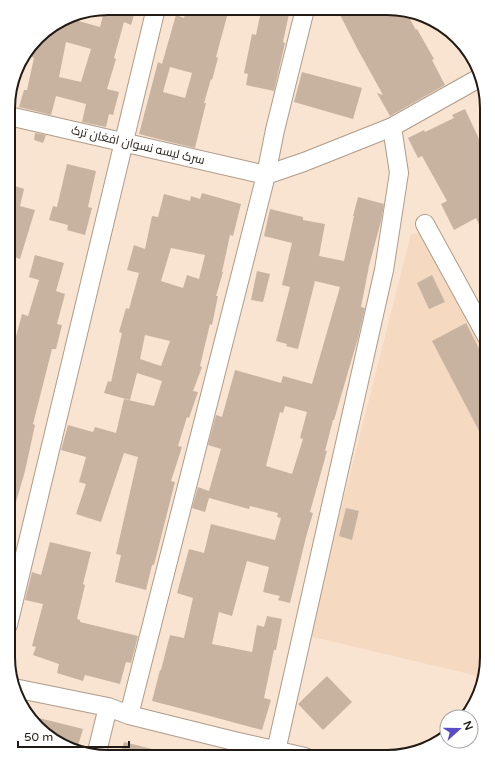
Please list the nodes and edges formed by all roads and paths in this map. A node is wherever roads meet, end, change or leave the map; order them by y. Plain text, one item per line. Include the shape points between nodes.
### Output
1 (154, 15) edge
2 (304, 15) edge
3 (476, 80) edge
4 (15, 117) edge
5 (392, 127) junction
6 (124, 142) junction
7 (266, 175) junction
8 (425, 224) dead end
9 (480, 323) edge
10 (15, 596) edge
11 (21, 689) edge
12 (108, 707) junction
13 (129, 715) junction
14 (98, 749) edge
15 (232, 749) edge
16 (254, 750) edge
17 (276, 750) edge

1 - 6 street
2 - 7 street
3 - 5 street
4 - 6 street, سرک لیسه نسوان افغان‌ ترک
5 - 7 street
5 - 17 street via 399,173 384,270
6 - 7 street, سرک لیسه نسوان افغان‌ ترک
6 - 10 street
7 - 13 street
8 - 9 street
11 - 12 street
12 - 13 street
12 - 14 street
13 - 15 street
15 - 16 street

